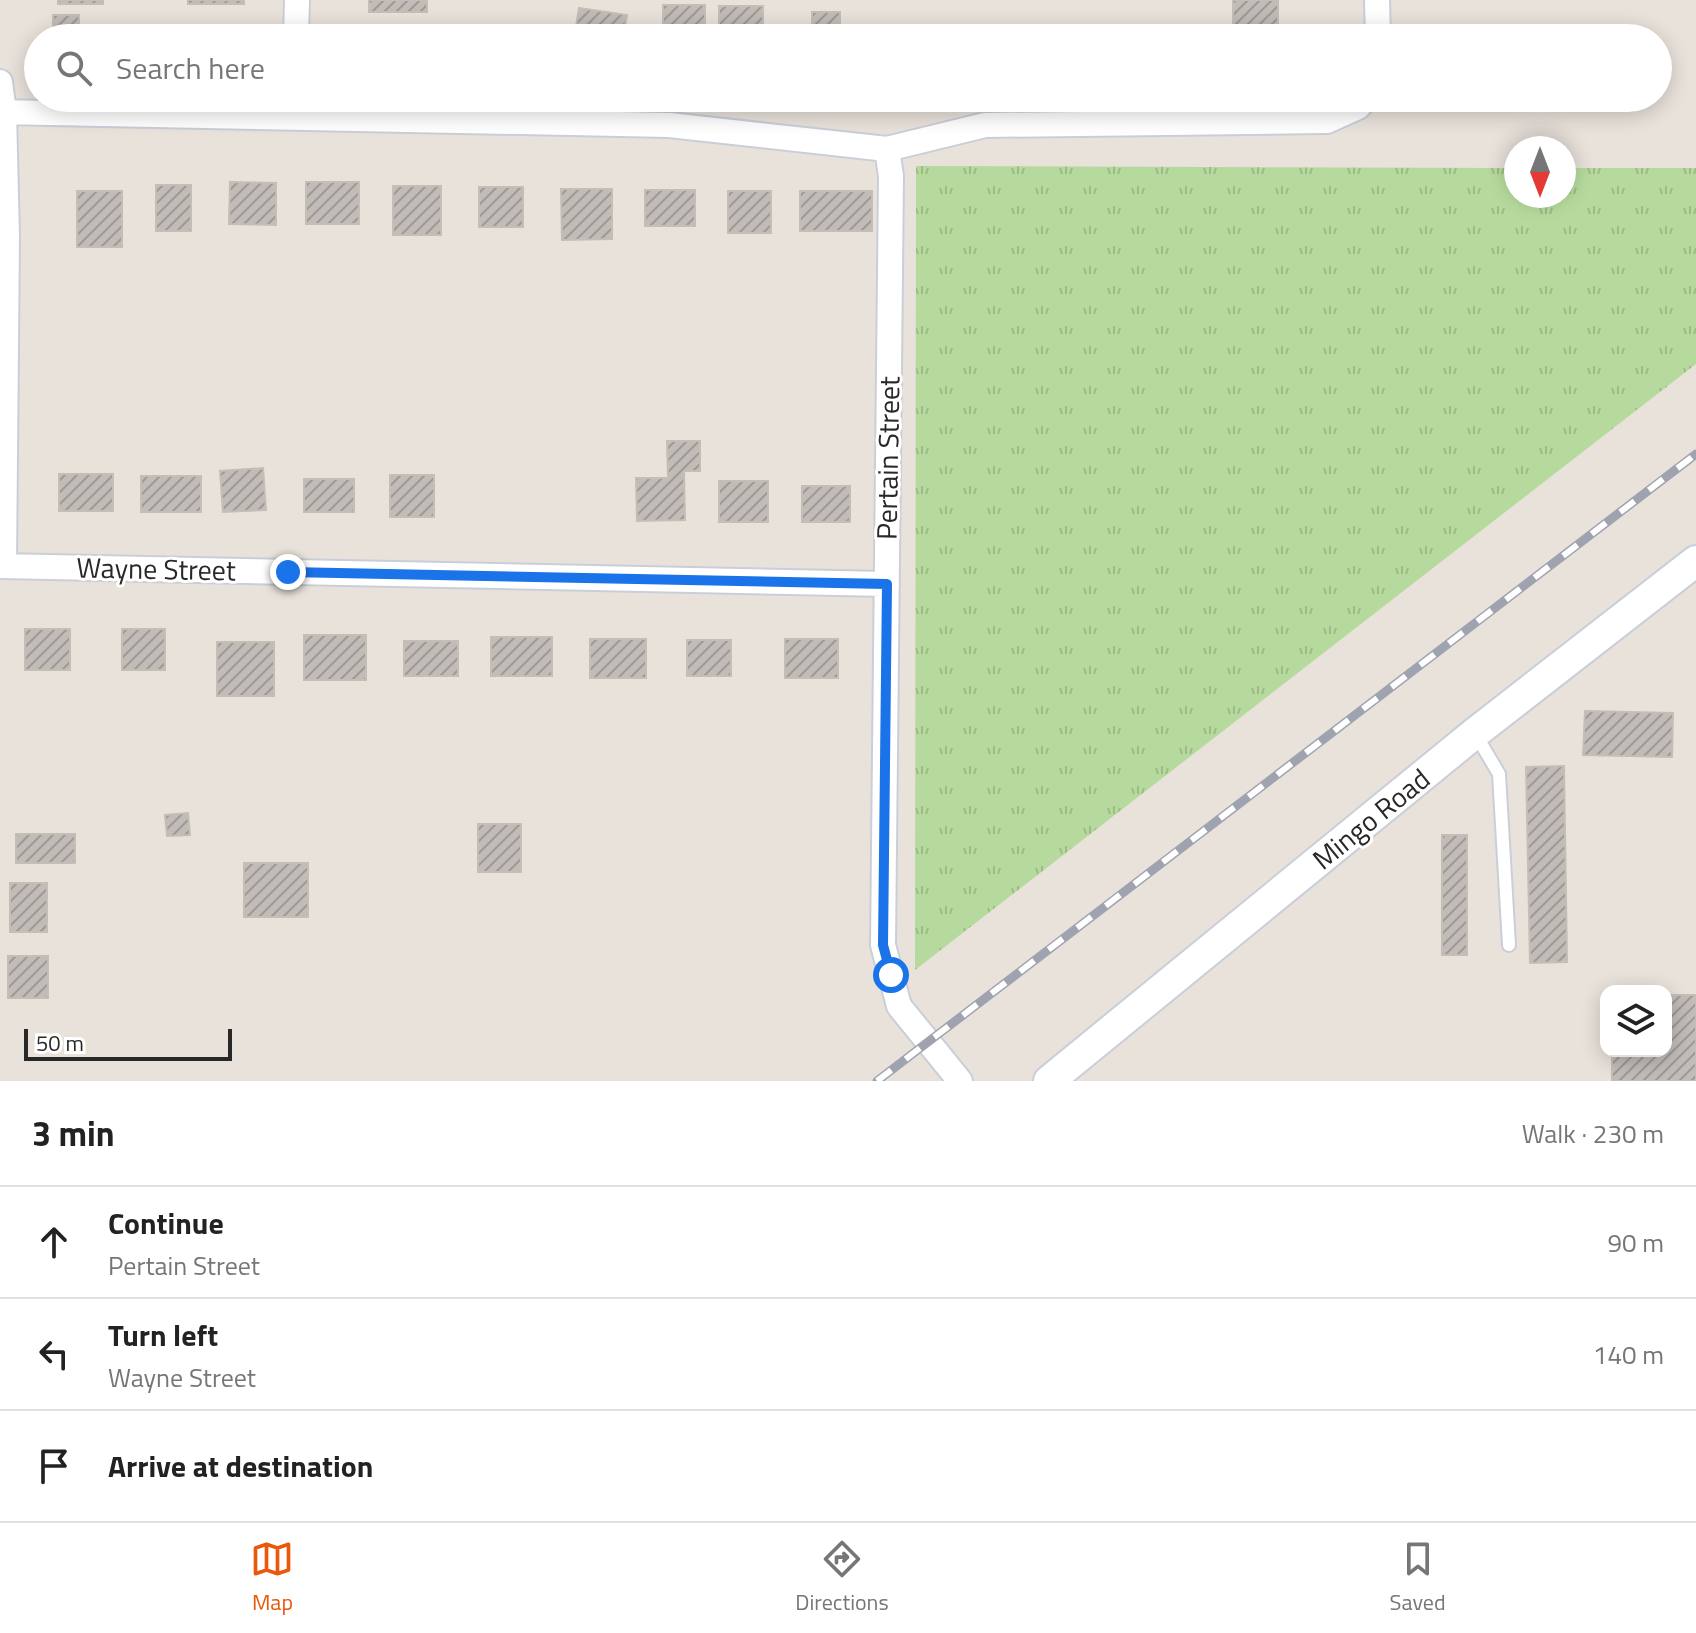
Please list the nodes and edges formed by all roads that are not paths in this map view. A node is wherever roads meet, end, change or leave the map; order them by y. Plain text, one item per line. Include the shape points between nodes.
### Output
1 (297, 0) edge
2 (1377, 0) edge
3 (296, 24) edge
4 (1378, 24) edge
5 (0, 82) edge
6 (2, 112) edge
7 (24, 112) edge
8 (400, 112) edge
9 (1347, 112) edge
10 (887, 149) junction
11 (1696, 561) edge
12 (2, 566) edge
13 (887, 584) junction
14 (1475, 733) junction
15 (1509, 945) dead end
16 (960, 1081) edge
17 (1049, 1081) edge

1 - 3 street
2 - 4 street
5 - 6 street
6 - 7 street
6 - 12 street via 7,237
8 - 10 street via 669,125
9 - 10 street via 1327,121 985,125
10 - 13 street, Pertain Street
11 - 14 street, Mingo Road
12 - 13 street, Wayne Street
13 - 16 street, Pertain Street via 883,945 899,1006
14 - 15 lane via 1499,774
14 - 17 street, Mingo Road

